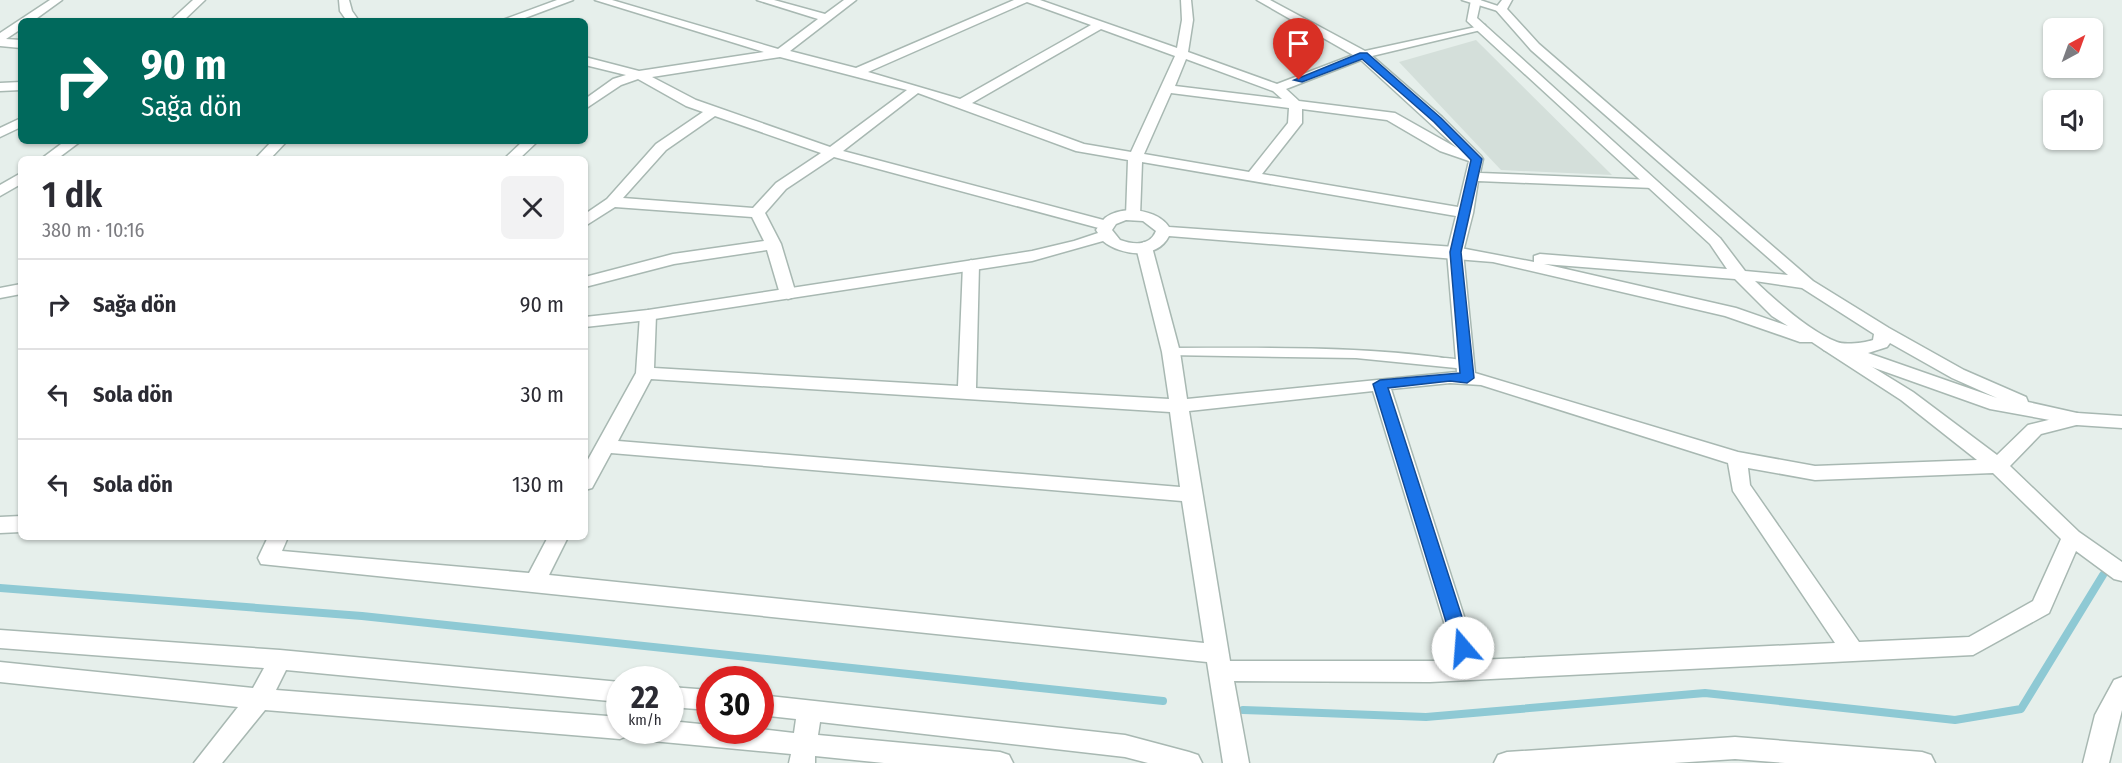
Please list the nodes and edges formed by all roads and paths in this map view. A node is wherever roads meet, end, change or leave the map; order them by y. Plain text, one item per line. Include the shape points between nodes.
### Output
1 (57, 0) edge
2 (200, 0) edge
3 (344, 0) edge
4 (568, 0) edge
5 (602, 0) edge
6 (762, 0) edge
7 (851, 0) edge
8 (1023, 0) edge
9 (1030, 0) edge
10 (1186, 0) edge
11 (1262, 0) edge
12 (1473, 1) edge
13 (1504, 5) edge
14 (30, 18) edge
15 (179, 18) edge
16 (352, 18) edge
17 (515, 18) edge
18 (827, 18) junction
19 (18, 26) edge
20 (1098, 26) junction
21 (1481, 27) junction
22 (0, 40) edge
23 (18, 44) edge
24 (780, 53) junction
25 (1363, 55) junction
26 (1181, 56) junction
27 (588, 62) edge
28 (856, 72) junction
29 (639, 75) junction
30 (18, 86) edge
31 (0, 87) edge
32 (1277, 88) junction
33 (916, 89) junction
34 (1166, 89) junction
35 (588, 103) edge
36 (962, 104) junction
37 (1296, 105) junction
38 (713, 111) junction
39 (18, 124) edge
40 (1, 133) edge
41 (18, 133) edge
42 (70, 144) edge
43 (277, 144) edge
44 (528, 144) edge
45 (832, 152) junction
46 (52, 156) edge
47 (265, 156) edge
48 (514, 156) edge
49 (1136, 158) junction
50 (1476, 159) junction
51 (1253, 176) junction
52 (1473, 177) junction
53 (18, 179) edge
54 (1653, 184) junction
55 (0, 192) edge
56 (612, 202) junction
57 (757, 213) junction
58 (1466, 213) junction
59 (1133, 216) junction
60 (588, 219) edge
61 (1106, 230) junction
62 (1164, 231) junction
63 (773, 243) junction
64 (1144, 247) junction
65 (1455, 252) junction
66 (1493, 257) junction
67 (971, 265) junction
68 (1741, 277) junction
69 (588, 281) edge
70 (1807, 284) junction
71 (18, 289) edge
72 (0, 291) edge
73 (788, 294) junction
74 (648, 315) junction
75 (588, 322) edge
76 (1883, 332) junction
77 (1830, 346) junction
78 (1171, 352) junction
79 (1466, 371) junction
80 (645, 373) junction
81 (1380, 384) junction
82 (967, 393) junction
83 (1179, 406) junction
84 (2038, 410) junction
85 (2077, 419) junction
86 (2122, 422) edge
87 (604, 446) junction
88 (1737, 459) junction
89 (1998, 466) junction
90 (588, 477) edge
91 (1192, 495) junction
92 (18, 524) edge
93 (0, 525) edge
94 (2072, 537) junction
95 (277, 540) edge
96 (556, 540) edge
97 (2122, 573) edge
98 (535, 582) junction
99 (0, 639) edge
100 (1854, 652) junction
101 (280, 660) junction
102 (1219, 663) junction
103 (1470, 670) junction
104 (0, 672) edge
105 (2122, 687) edge
106 (606, 691) edge
107 (259, 699) junction
108 (774, 706) edge
109 (810, 710) junction
110 (606, 727) edge
111 (684, 735) edge
112 (803, 753) edge
113 (207, 763) edge
114 (1000, 763) edge
115 (1189, 763) edge
116 (1236, 763) edge
117 (1507, 763) edge
118 (1922, 763) edge
119 (2096, 763) edge

1 - 14 street
2 - 15 street
3 - 16 street
4 - 17 street
5 - 24 street
6 - 18 street
7 - 18 street
8 - 28 street
9 - 20 street
10 - 26 street via 1190,19
11 - 25 street
12 - 13 street
12 - 21 street via 1471,19
13 - 70 street via 1534,47
18 - 24 street
19 - 22 street
20 - 26 street
20 - 36 street
21 - 25 street
21 - 54 street
22 - 23 street
24 - 28 street
24 - 29 street
25 - 32 street
25 - 50 street
26 - 32 street
26 - 34 street
27 - 29 street
28 - 33 street
29 - 35 street via 617,82
29 - 38 street
30 - 31 street
32 - 37 street
33 - 36 street
33 - 45 street
34 - 37 street
34 - 49 street
36 - 49 street via 1081,148
37 - 50 street via 1390,116 1445,148
37 - 51 street via 1295,123
38 - 45 street
38 - 56 street via 661,147
39 - 40 street
40 - 41 street
42 - 46 street
43 - 47 street
44 - 48 street
45 - 57 street via 781,186
45 - 61 street
49 - 51 street
49 - 59 street
50 - 52 street
51 - 58 street
52 - 54 street
52 - 58 street
53 - 55 street
54 - 68 street via 1714,241
56 - 57 street
56 - 60 street
57 - 63 street
58 - 65 street
59 - 61 street via 1117,218
59 - 62 street via 1157,222
61 - 64 street via 1109,240 1125,247
61 - 67 street via 1079,245
62 - 64 street via 1159,241
62 - 65 street
63 - 69 street via 673,259
63 - 73 street
64 - 78 street
65 - 66 street
65 - 79 street
66 - 68 street via 1588,261
66 - 77 street via 1730,312
67 - 73 street
67 - 82 street
68 - 70 street
68 - 77 street via 1778,312
70 - 76 street
71 - 72 street
73 - 74 street
74 - 75 street
74 - 80 street
76 - 77 street via 1881,343 1869,348
76 - 84 street via 1959,374
77 - 84 street via 1990,404
77 - 89 street via 1907,396
78 - 79 lane via 1335,353 1427,359
78 - 83 street
79 - 81 street via 1450,377
79 - 88 street
80 - 82 street
80 - 87 street
81 - 83 street
81 - 103 street
82 - 83 street
83 - 91 street
84 - 85 street
85 - 86 street
85 - 89 street via 2035,429
87 - 90 street
87 - 91 street
88 - 89 street via 1815,473
88 - 100 street via 1740,486
89 - 94 street
91 - 102 street
92 - 93 street
94 - 97 street
94 - 100 street via 2041,607 1973,646
95 - 98 street via 269,558
96 - 98 street
98 - 102 street
99 - 101 street
100 - 103 street
101 - 106 street
101 - 107 street
102 - 103 street
102 - 116 street
104 - 107 street
105 - 119 street via 2107,715
107 - 110 street
107 - 113 street
108 - 109 street
109 - 112 street
109 - 115 street via 1125,746
111 - 112 street
112 - 114 street
117 - 118 street via 1735,748

